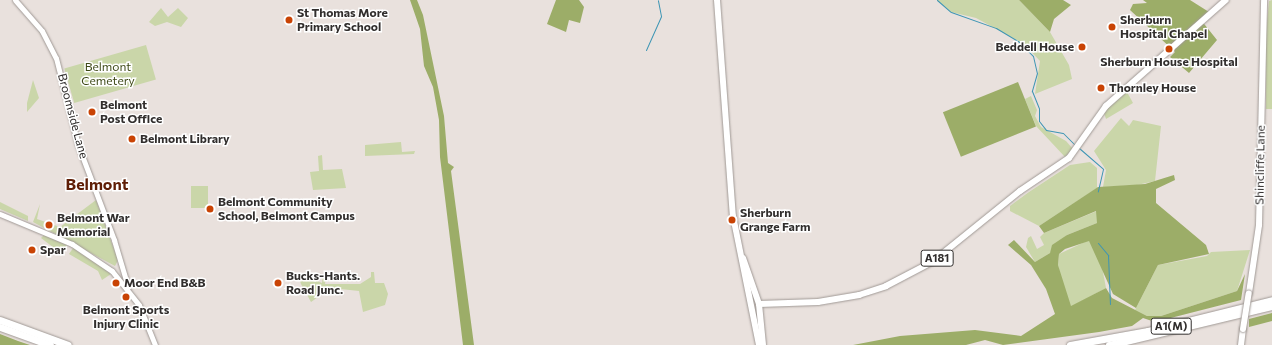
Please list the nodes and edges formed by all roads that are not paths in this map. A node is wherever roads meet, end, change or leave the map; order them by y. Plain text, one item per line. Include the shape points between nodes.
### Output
1 (15, 0) edge
2 (717, 0) edge
3 (1226, 0) edge
4 (1264, 0) edge
5 (0, 214) edge
6 (739, 250) junction
7 (128, 287) junction
8 (1272, 300) edge
9 (751, 306) junction
10 (1272, 306) edge
11 (759, 308) junction
12 (0, 320) edge
13 (0, 327) edge
14 (758, 337) junction
15 (50, 345) edge
16 (68, 345) edge
17 (155, 345) edge
18 (759, 345) edge
19 (763, 345) edge
20 (1070, 345) edge
21 (1109, 345) edge
22 (1241, 345) edge

1 - 7 street, Broomside Lane via 42,31 56,58 78,145 114,239
2 - 6 main road via 733,216
3 - 11 main road, A181 via 1106,106 1074,152 932,262 904,278 859,295 818,302 774,304
4 - 22 main road, Shincliffe Lane, bridge via 1258,225
5 - 7 street via 76,246 110,270
6 - 9 main road
6 - 11 main road
7 - 17 street via 147,321
8 - 20 highway, A1(M) via 1148,331
9 - 11 main road
9 - 14 main road
10 - 21 highway, A1(M)
11 - 14 main road
11 - 19 main road
12 - 16 highway
13 - 15 highway
14 - 18 main road

